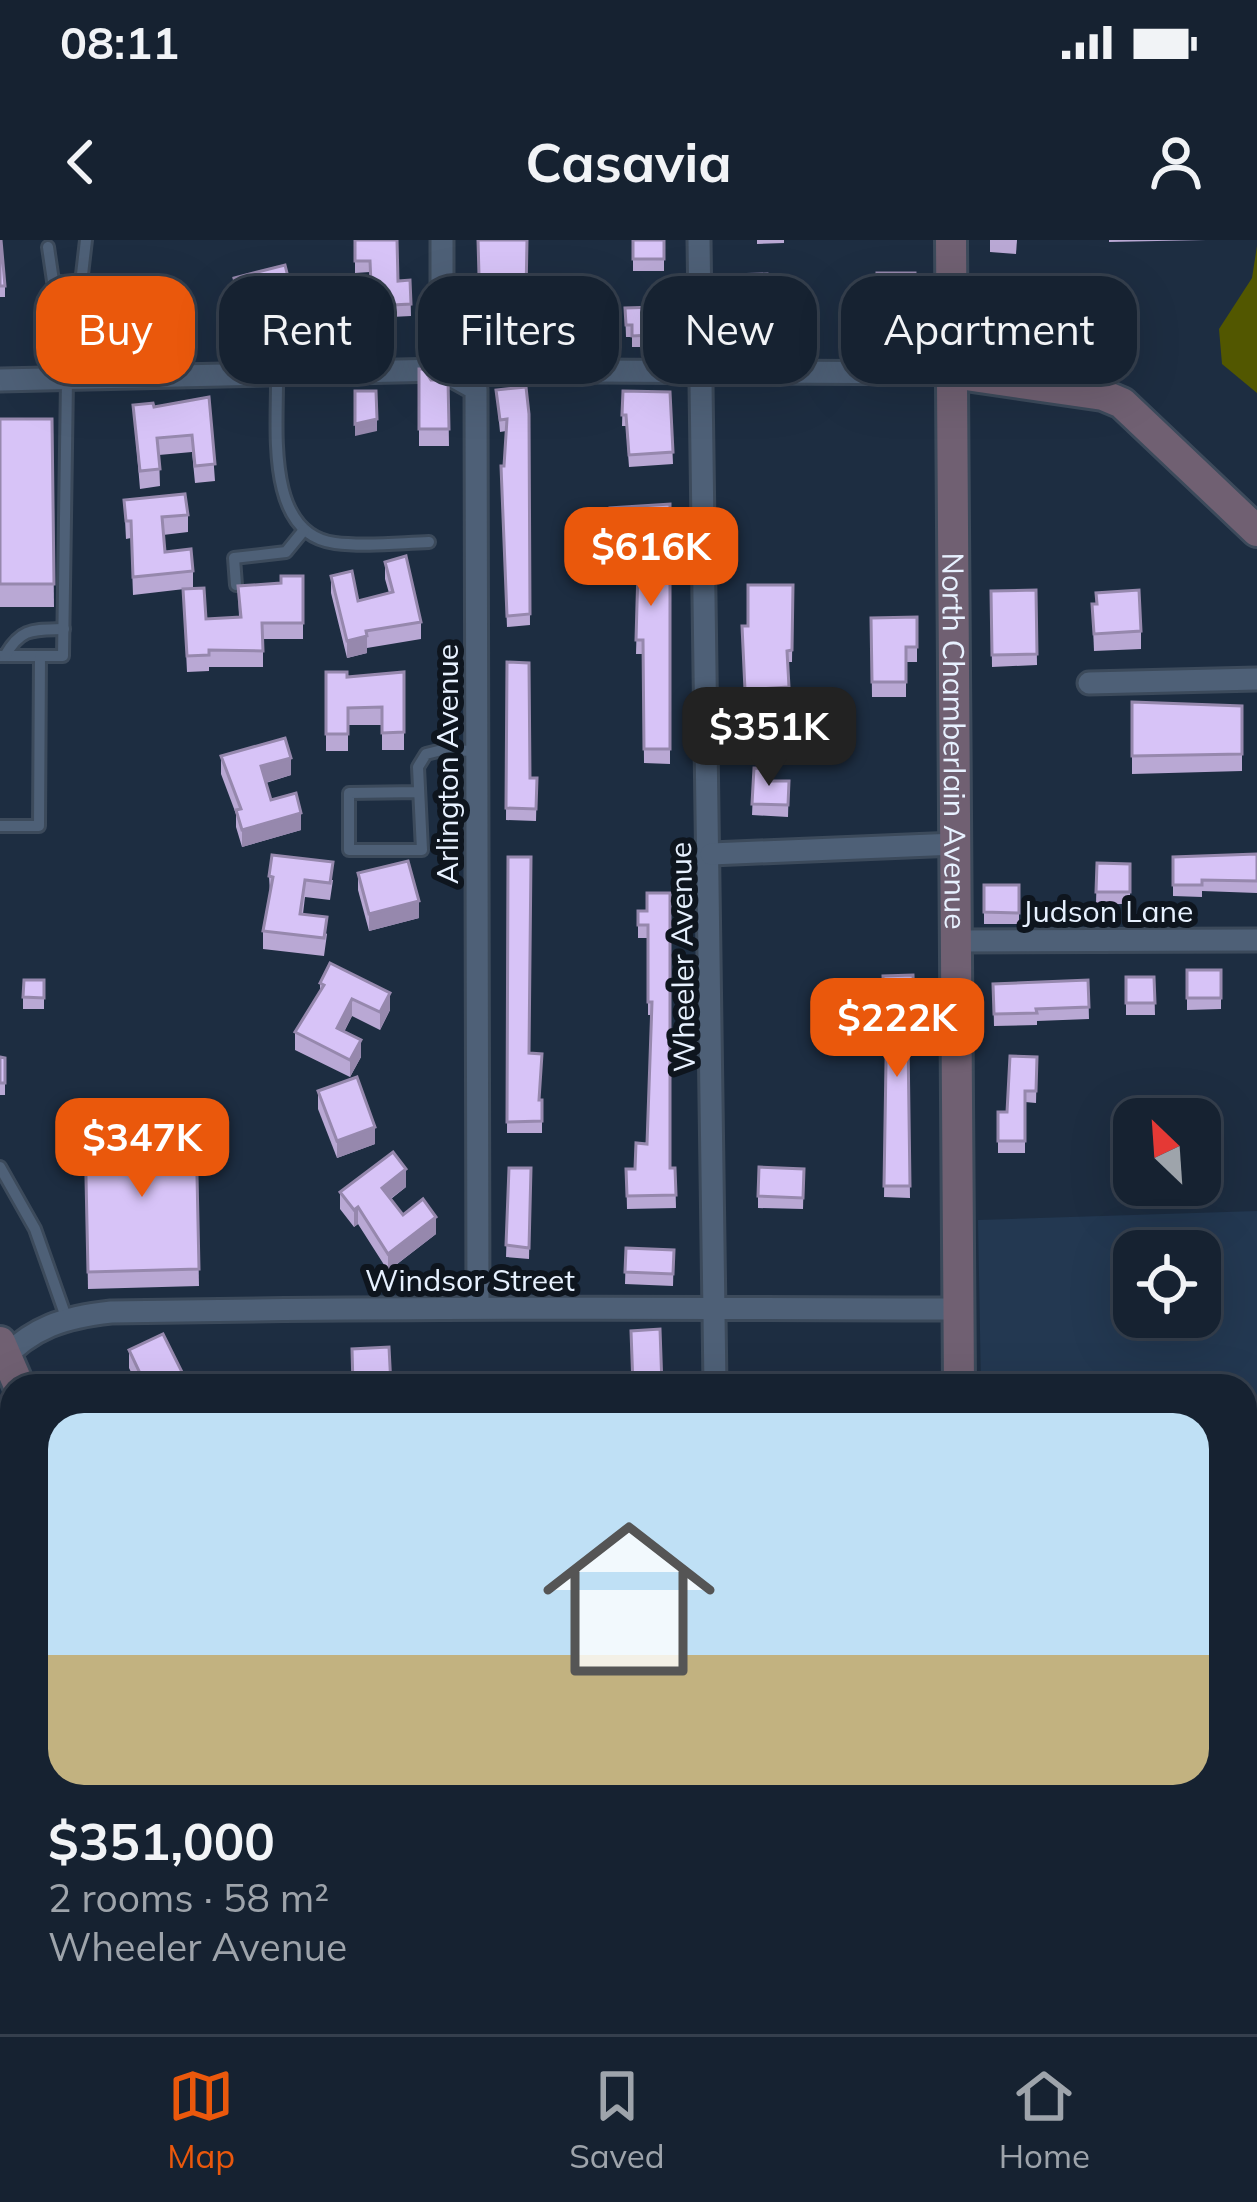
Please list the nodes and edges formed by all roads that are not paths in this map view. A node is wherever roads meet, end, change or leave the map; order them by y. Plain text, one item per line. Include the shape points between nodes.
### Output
1 (86, 240) edge
2 (442, 240) edge
3 (699, 240) edge
4 (951, 240) edge
5 (48, 247) dead end
6 (52, 276) edge
7 (82, 276) edge
8 (442, 276) edge
9 (700, 276) edge
10 (951, 276) edge
11 (0, 380) edge
12 (36, 380) edge
13 (67, 384) edge
14 (278, 384) edge
15 (467, 384) edge
16 (701, 384) edge
17 (952, 384) edge
18 (1031, 384) edge
19 (304, 530) junction
20 (1257, 531) edge
21 (429, 542) dead end
22 (236, 585) edge
23 (64, 629) junction
24 (2, 656) edge
25 (40, 656) junction
26 (1257, 679) edge
27 (1089, 682) dead end
28 (476, 751) junction
29 (419, 792) junction
30 (0, 826) edge
31 (956, 844) junction
32 (711, 854) junction
33 (1257, 940) edge
34 (958, 941) junction
35 (0, 1167) edge
36 (478, 1307) junction
37 (715, 1308) junction
38 (956, 1310) junction
39 (66, 1317) junction
40 (2, 1354) edge
41 (715, 1374) edge
42 (958, 1374) edge

1 - 7 lane
2 - 8 street
3 - 9 street, Wheeler Avenue
4 - 10 street, North Chamberlain Avenue
5 - 6 lane
11 - 12 street
13 - 23 lane
14 - 19 lane via 282,488
15 - 28 street, Arlington Avenue via 476,389
16 - 32 street, Wheeler Avenue
17 - 31 street, North Chamberlain Avenue
18 - 20 street via 1122,403
19 - 21 lane via 333,543
19 - 22 lane via 286,553 234,558
23 - 24 lane via 30,631
23 - 25 lane via 63,656
24 - 25 lane
25 - 30 lane via 39,826
26 - 27 street
28 - 29 lane via 426,754
28 - 36 street, Arlington Avenue
29 - 29 lane via 422,850 349,850 349,793
31 - 32 street
31 - 34 street, North Chamberlain Avenue
32 - 37 street, Wheeler Avenue
33 - 34 street, Judson Lane
34 - 38 street, North Chamberlain Avenue
35 - 39 lane via 35,1229
36 - 37 street, Windsor Street
36 - 39 street, Windsor Street
37 - 38 street, Windsor Street
37 - 41 street, Wheeler Avenue
38 - 42 street, North Chamberlain Avenue
39 - 40 street, Windsor Street

